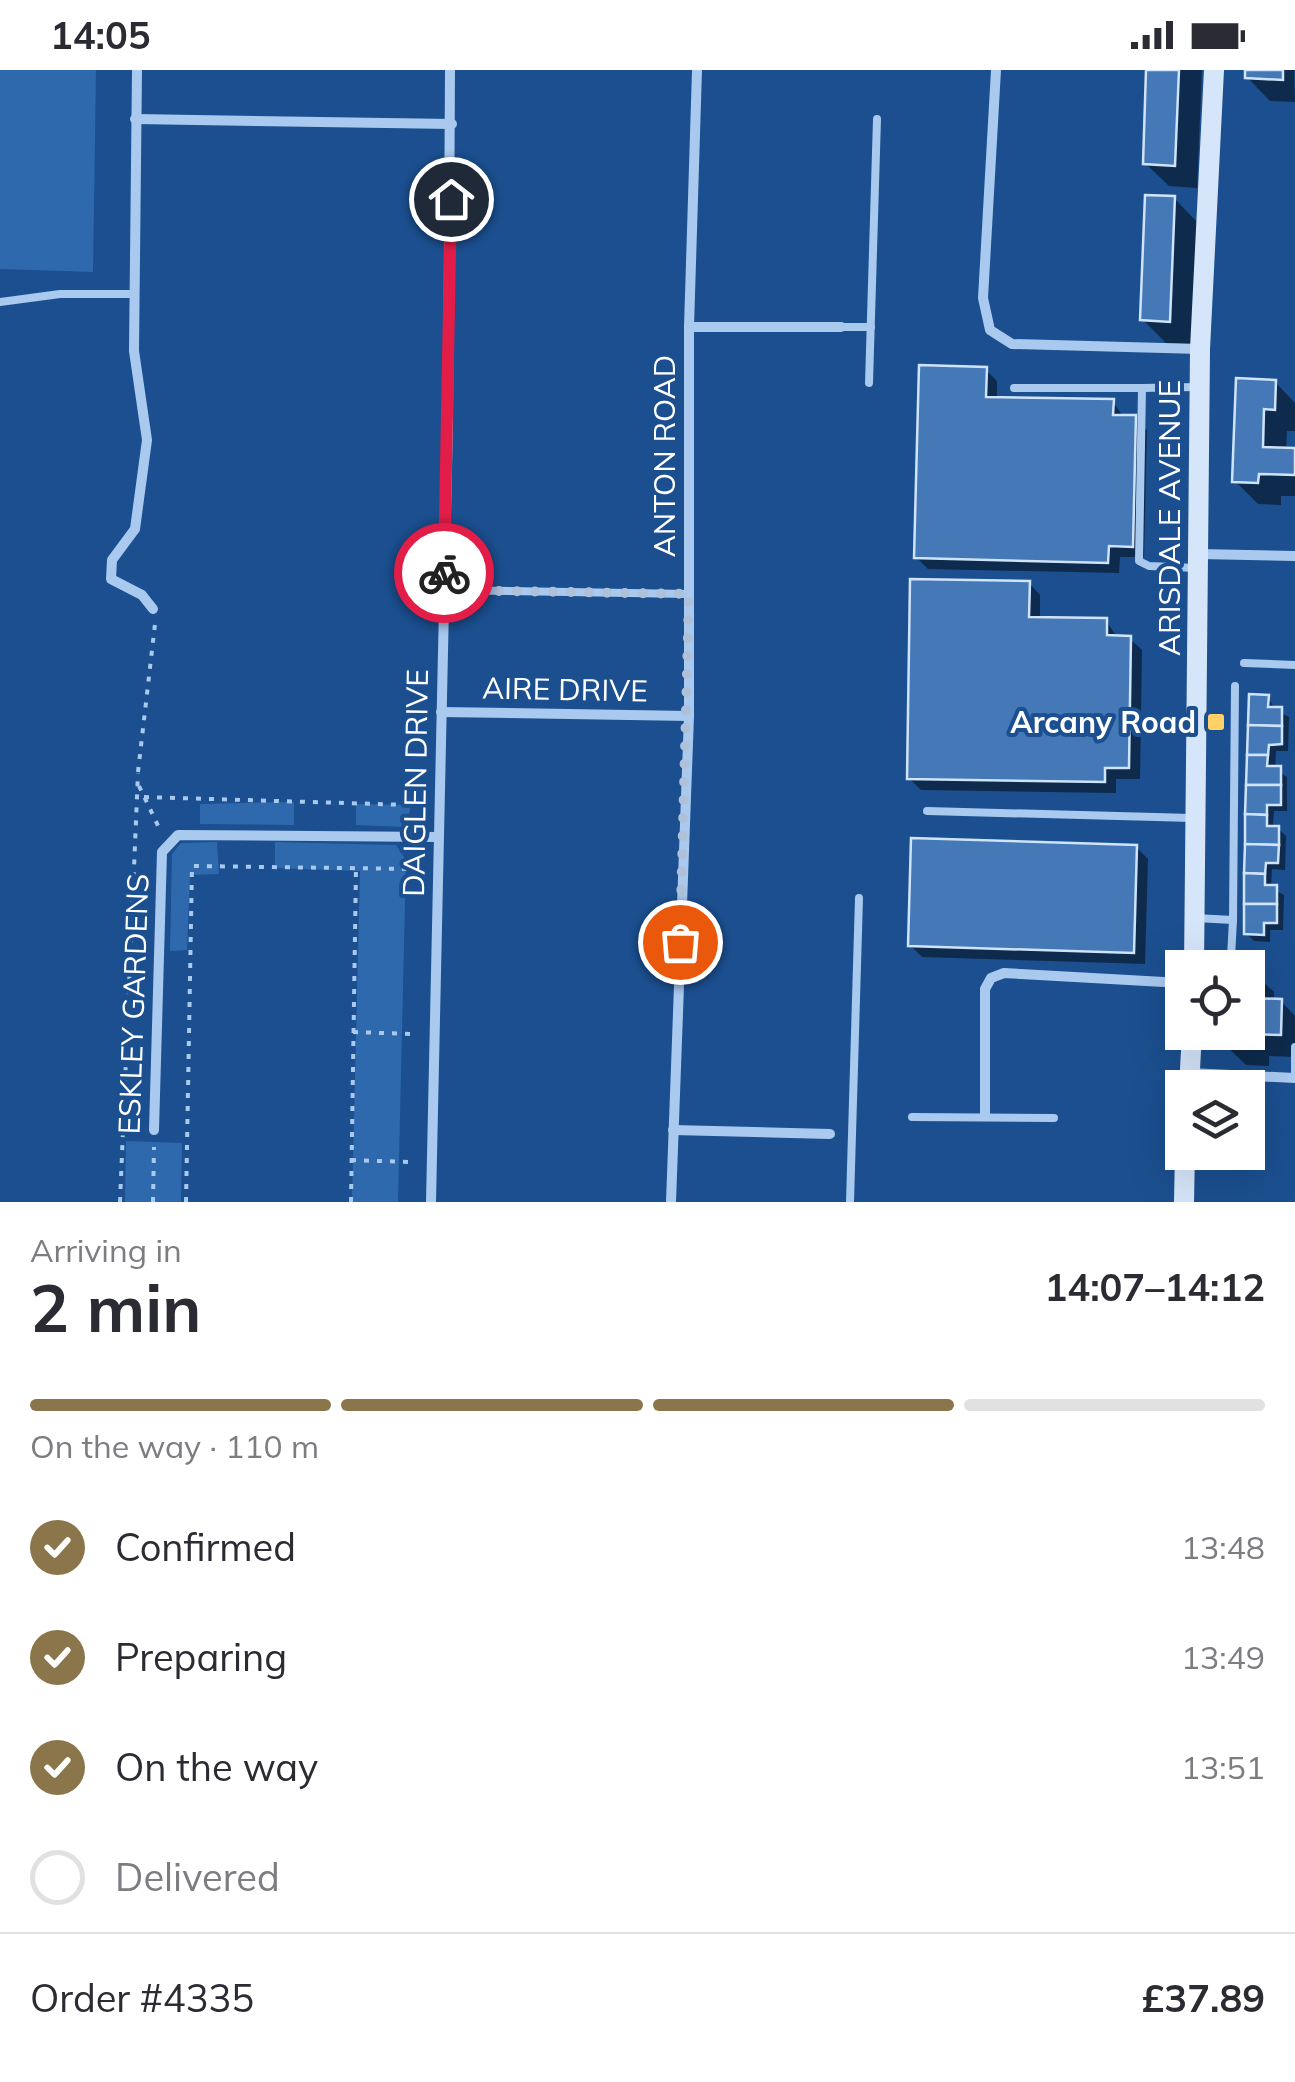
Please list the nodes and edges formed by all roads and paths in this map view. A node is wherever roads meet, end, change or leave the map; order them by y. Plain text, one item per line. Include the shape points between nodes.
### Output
1 (137, 70) edge
2 (450, 70) edge
3 (696, 70) edge
4 (996, 70) edge
5 (1214, 70) edge
6 (135, 118) junction
7 (877, 119) dead end
8 (452, 124) junction
9 (134, 294) junction
10 (0, 302) edge
11 (689, 327) junction
12 (840, 327) joint
13 (870, 327) junction
14 (1200, 348) junction
15 (869, 383) dead end
16 (1200, 387) junction
17 (1014, 388) dead end
18 (1142, 388) junction
19 (1295, 556) edge
20 (1199, 561) junction
21 (444, 590) junction
22 (689, 594) junction
23 (153, 609) joint
24 (1244, 662) dead end
25 (1295, 666) edge
26 (1235, 686) dead end
27 (441, 712) junction
28 (688, 716) junction
29 (138, 773) junction
30 (144, 797) junction
31 (411, 805) dead end
32 (926, 810) dead end
33 (1196, 818) junction
34 (438, 837) junction
35 (168, 841) junction
36 (356, 868) junction
37 (416, 869) dead end
38 (859, 898) dead end
39 (1195, 918) junction
40 (1233, 920) junction
41 (1194, 950) edge
42 (1231, 950) edge
43 (1165, 981) edge
44 (354, 1032) junction
45 (412, 1034) dead end
46 (1295, 1047) edge
47 (1295, 1078) edge
48 (1265, 1079) edge
49 (984, 1116) junction
50 (912, 1117) dead end
51 (1054, 1118) dead end
52 (154, 1130) joint
53 (674, 1130) junction
54 (830, 1134) joint
55 (851, 1134) junction
56 (351, 1160) junction
57 (408, 1162) dead end
58 (1185, 1170) edge
59 (120, 1202) edge
60 (153, 1202) edge
61 (186, 1202) edge
62 (350, 1202) edge
63 (431, 1202) edge
64 (671, 1202) edge
65 (850, 1202) edge
66 (1184, 1202) edge

1 - 6 street
2 - 8 street, DAIGLEN DRIVE
3 - 11 street, ANTON ROAD
4 - 14 street via 983,298 990,330 1012,344
5 - 14 street, ARISDALE AVENUE
6 - 8 street
6 - 9 street
7 - 13 lane
8 - 21 street, DAIGLEN DRIVE
9 - 10 lane
9 - 23 street via 134,351 147,440 135,530 112,560 110,579 142,595
11 - 12 street
11 - 22 street, ANTON ROAD
12 - 13 lane
13 - 15 lane
14 - 16 street, ARISDALE AVENUE
16 - 18 lane
16 - 20 street, ARISDALE AVENUE
17 - 18 lane
18 - 20 lane via 1138,561
19 - 20 street
20 - 33 street, ARISDALE AVENUE
21 - 22 lane
21 - 27 street, DAIGLEN DRIVE
22 - 28 street, ANTON ROAD
23 - 29 path via 157,634
24 - 25 lane
26 - 40 lane
27 - 28 street, AIRE DRIVE
27 - 34 street, DAIGLEN DRIVE
28 - 53 street, ANTON ROAD
29 - 30 path
29 - 59 path
30 - 31 path
30 - 35 path
32 - 33 lane
33 - 39 street, ARISDALE AVENUE
34 - 35 street, ESKLEY GARDENS via 178,835
34 - 63 street, DAIGLEN DRIVE
35 - 52 street, ESKLEY GARDENS via 162,852
36 - 37 path
36 - 44 path
36 - 61 path via 192,866
38 - 55 lane
39 - 40 lane
39 - 41 street, ARISDALE AVENUE
40 - 42 lane
43 - 49 street via 992,978 985,990
44 - 45 path
44 - 56 path
46 - 47 lane
47 - 48 street
49 - 50 lane
49 - 51 lane
52 - 60 path, ESKLEY GARDENS
53 - 54 street
53 - 64 street, ANTON ROAD
54 - 55 lane
55 - 65 lane
56 - 57 path
56 - 62 path
58 - 66 street

